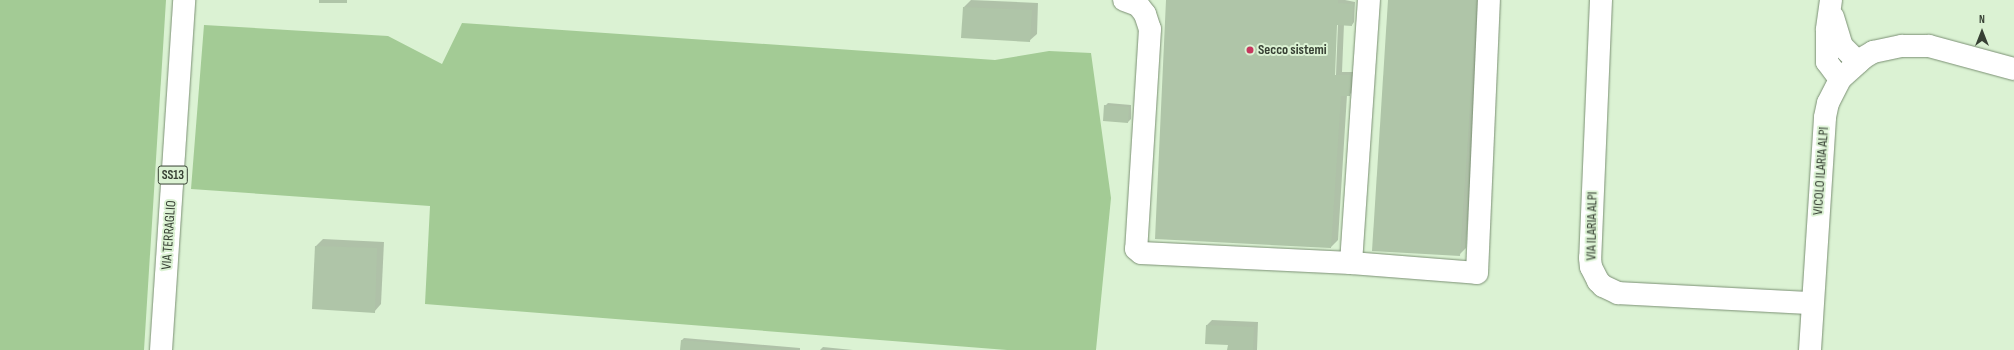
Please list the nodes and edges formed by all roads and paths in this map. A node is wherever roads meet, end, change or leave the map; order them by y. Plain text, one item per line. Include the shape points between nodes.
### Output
1 (184, 0) edge
2 (1124, 0) edge
3 (1369, 0) edge
4 (1489, 0) edge
5 (1601, 0) edge
6 (1830, 1) edge
7 (1858, 62) junction
8 (2014, 68) edge
9 (1840, 79) junction
10 (1351, 263) junction
11 (1812, 303) junction
12 (161, 350) edge
13 (1810, 350) edge

1 - 12 street, VIA TERRAGLIO / SS13
2 - 10 street via 1138,5 1145,14 1150,29 1136,249 1140,253
3 - 10 street
4 - 10 street via 1477,273
5 - 11 street, VIA ILARIA ALPI via 1590,258 1591,267 1598,281 1618,293
6 - 7 street via 1842,46
6 - 9 street via 1828,62
7 - 8 street via 1873,52 1888,47 1917,45
7 - 9 street
9 - 11 street, VICOLO ILARIA ALPI via 1828,103 1825,116
11 - 13 street, VICOLO ILARIA ALPI

